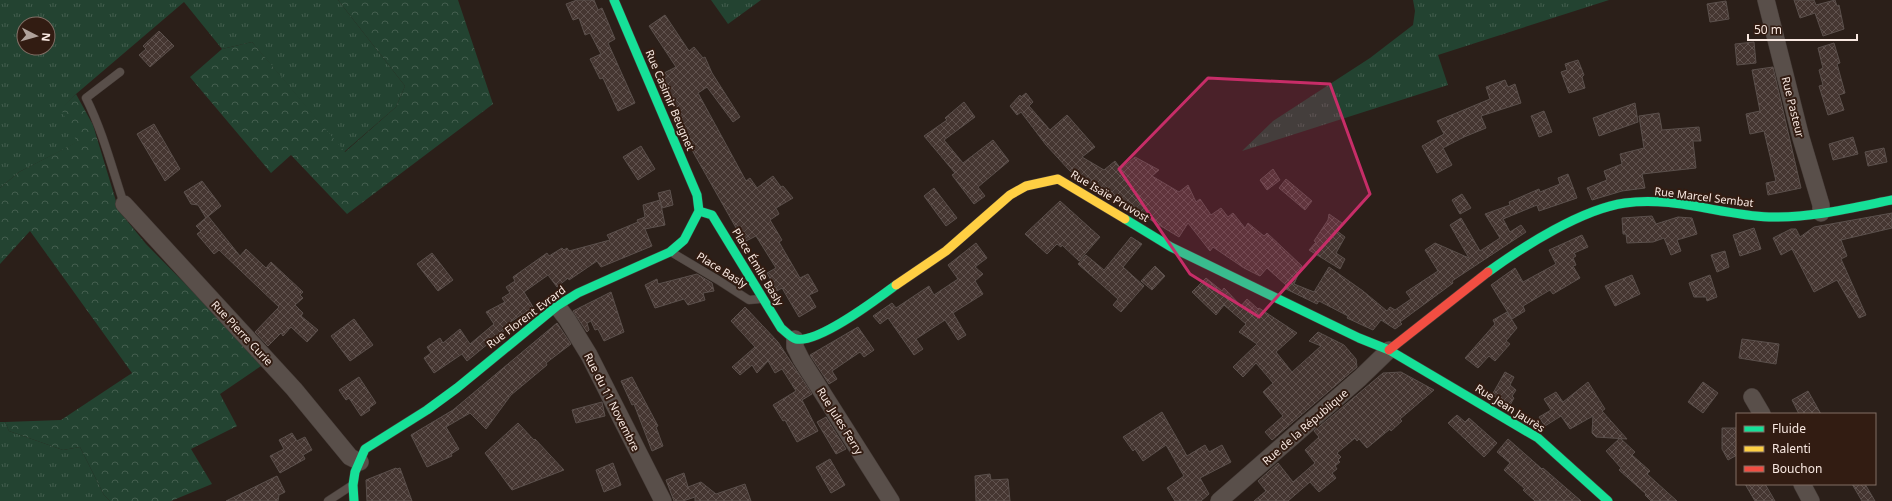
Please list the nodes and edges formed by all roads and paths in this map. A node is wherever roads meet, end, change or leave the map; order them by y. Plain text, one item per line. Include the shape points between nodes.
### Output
1 (614, 0) edge
2 (1766, 0) edge
3 (120, 72) dead end
4 (1892, 200) edge
5 (124, 204) joint
6 (699, 211) junction
7 (1820, 214) junction
8 (670, 252) junction
9 (763, 299) junction
10 (557, 306) junction
11 (795, 339) junction
12 (1389, 350) junction
13 (1752, 397) dead end
14 (1761, 413) edge
15 (363, 456) junction
16 (353, 485) junction
17 (1803, 485) edge
18 (328, 501) edge
19 (354, 501) edge
20 (663, 501) edge
21 (891, 501) edge
22 (1219, 501) edge
23 (1608, 501) edge
24 (1811, 501) edge

1 - 6 street, Rue Casimir Beugnet via 697,195
2 - 7 street, Rue Pasteur via 1801,138 1821,204
3 - 5 lane via 86,98 98,121
4 - 7 street, Rue Marcel Sembat
5 - 15 street, Rue Pierre Curie via 270,362 350,457
6 - 8 street, Rue Florent Evrard via 684,240
6 - 9 street, Place Émile Basly via 712,215
7 - 12 street, Rue Marcel Sembat via 1768,217 1664,203 1625,204 1589,213 1536,239 1506,258
8 - 9 lane, Place Basly via 748,300
8 - 10 street, Rue Florent Evrard via 578,293
9 - 11 street, Place Émile Basly via 781,328
10 - 15 street, Rue Florent Evrard via 457,388
10 - 20 street, Rue du 11 Novembre via 589,355
11 - 12 street, Rue Isaïe Pruvost via 818,335 846,320 946,251 1010,195 1026,186 1058,179 1171,247
11 - 21 street, Rue Jules Ferry via 795,347 801,359
12 - 22 street, Rue de la République
12 - 23 street, Rue Jean Jaurès via 1538,438
13 - 14 street
15 - 16 street
16 - 18 lane
16 - 19 street
17 - 24 street

